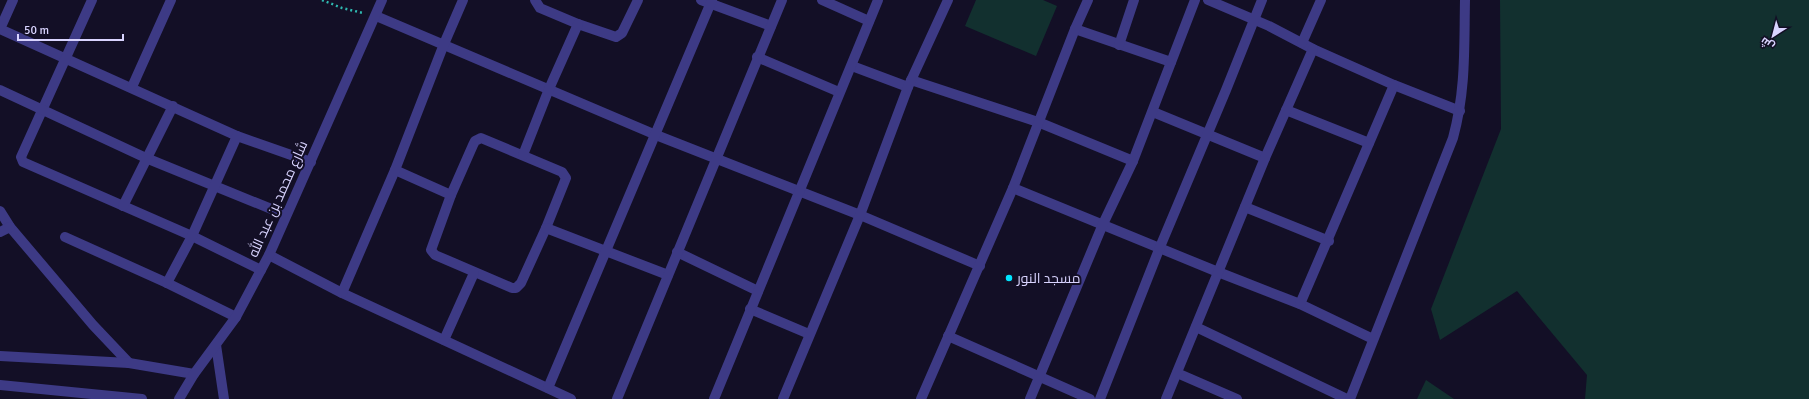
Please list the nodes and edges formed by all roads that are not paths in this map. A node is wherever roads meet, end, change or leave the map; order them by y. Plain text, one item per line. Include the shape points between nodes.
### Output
1 (13, 0) edge
2 (92, 0) edge
3 (172, 0) edge
4 (382, 0) edge
5 (463, 0) edge
6 (535, 0) edge
7 (638, 0) edge
8 (782, 0) edge
9 (822, 0) edge
10 (878, 0) edge
11 (948, 0) edge
12 (1088, 0) edge
13 (1134, 0) edge
14 (1195, 0) edge
15 (1208, 0) edge
16 (1262, 0) edge
17 (1321, 0) edge
18 (1465, 0) edge
19 (708, 1) edge
20 (376, 16) junction
21 (1253, 20) junction
22 (869, 22) junction
23 (578, 24) junction
24 (771, 26) junction
25 (0, 29) edge
26 (1075, 29) junction
27 (1302, 43) junction
28 (444, 44) junction
29 (1120, 45) junction
30 (1312, 49) junction
31 (757, 57) junction
32 (66, 60) junction
33 (1170, 62) junction
34 (852, 66) junction
35 (910, 84) junction
36 (1394, 85) junction
37 (132, 87) junction
38 (549, 89) junction
39 (0, 90) edge
40 (839, 92) junction
41 (173, 106) junction
42 (43, 109) junction
43 (1286, 110) junction
44 (1460, 111) junction
45 (1153, 112) junction
46 (1038, 122) junction
47 (656, 134) junction
48 (1207, 134) junction
49 (237, 136) junction
50 (1369, 144) junction
51 (523, 155) junction
52 (146, 158) junction
53 (716, 158) junction
54 (1265, 158) junction
55 (1133, 161) junction
56 (311, 162) junction
57 (395, 170) junction
58 (214, 187) junction
59 (1014, 188) junction
60 (798, 192) junction
61 (451, 194) junction
62 (123, 206) junction
63 (1245, 207) junction
64 (0, 211) edge
65 (286, 215) junction
66 (860, 215) junction
67 (1103, 224) junction
68 (10, 227) junction
69 (546, 228) junction
70 (0, 232) edge
71 (192, 236) junction
72 (65, 237) dead end
73 (1329, 240) junction
74 (1160, 247) junction
75 (606, 252) junction
76 (677, 252) junction
77 (269, 256) junction
78 (980, 266) junction
79 (261, 270) junction
80 (1218, 272) junction
81 (474, 273) junction
82 (668, 275) junction
83 (166, 283) junction
84 (758, 291) junction
85 (342, 293) junction
86 (1300, 304) junction
87 (750, 309) junction
88 (236, 317) junction
89 (1196, 327) junction
90 (809, 334) junction
91 (948, 336) junction
92 (1373, 339) junction
93 (444, 340) junction
94 (216, 345) junction
95 (0, 356) edge
96 (129, 363) junction
97 (1177, 373) junction
98 (194, 374) junction
99 (1040, 378) junction
100 (1, 388) edge
101 (548, 388) junction
102 (77, 396) edge
103 (922, 398) edge
104 (142, 399) edge
105 (179, 399) edge
106 (224, 399) edge
107 (571, 399) edge
108 (616, 399) edge
109 (714, 399) edge
110 (783, 399) edge
111 (1030, 399) edge
112 (1090, 399) edge
113 (1100, 399) edge
114 (1166, 399) edge
115 (1237, 399) edge
116 (1349, 399) edge

1 - 25 street
2 - 32 street
3 - 37 street
4 - 20 street, شارع محمد بن عبد الله
5 - 28 street
6 - 23 street via 540,8
7 - 23 street via 620,36 611,37
8 - 24 street
9 - 22 street
10 - 22 street
11 - 35 street
12 - 26 street
13 - 29 street
14 - 33 street
15 - 21 street
16 - 21 street
17 - 27 street
18 - 44 street via 1465,68
19 - 24 street
19 - 47 street
20 - 28 street
20 - 56 street, شارع محمد بن عبد الله
21 - 27 street
21 - 48 street
22 - 34 street
23 - 38 street
24 - 31 street
25 - 32 street
26 - 29 street
26 - 46 street
27 - 30 street
28 - 38 street
28 - 57 street
29 - 33 street
30 - 36 street
30 - 43 street
31 - 40 street
31 - 53 street
32 - 37 street
32 - 42 street
33 - 45 street
34 - 35 street
34 - 40 street
35 - 46 street
35 - 66 street
36 - 44 street
36 - 50 street
37 - 41 street
38 - 47 street
38 - 51 street
39 - 42 street
40 - 60 street
41 - 49 street
41 - 52 street
42 - 52 street
42 - 62 street via 21,157 23,162
43 - 50 street
43 - 54 street
44 - 92 street via 1445,161
45 - 48 street
45 - 55 street
46 - 55 street
46 - 59 street
47 - 53 street
47 - 75 street
48 - 54 street
48 - 74 street
49 - 56 street
49 - 58 street
50 - 73 street
51 - 61 street via 478,139
51 - 69 street via 562,172 566,178
52 - 58 street
52 - 62 street
53 - 60 street
53 - 76 street
54 - 63 street
55 - 67 street
56 - 65 street, شارع محمد بن عبد الله
57 - 61 street
57 - 85 street
58 - 65 street
58 - 71 street
59 - 67 street
59 - 78 street
60 - 66 street
60 - 84 street
61 - 81 street via 431,250 435,255
62 - 71 street
63 - 73 street
63 - 80 street
64 - 68 street
65 - 77 street, شارع محمد بن عبد الله
66 - 78 street
66 - 90 street
67 - 74 street
67 - 99 street
68 - 70 street
68 - 96 street via 92,325
69 - 75 street
69 - 81 street via 519,286 512,288
71 - 79 street
71 - 83 street
72 - 83 street
73 - 86 street
74 - 80 street
74 - 113 street
75 - 82 street
75 - 101 street
76 - 82 street
76 - 84 street
77 - 79 street, شارع محمد بن عبد الله
77 - 85 street
78 - 91 street
79 - 88 street, شارع محمد بن عبد الله
80 - 86 street
80 - 89 street
81 - 93 street
82 - 108 street
83 - 88 street
84 - 87 street
85 - 93 street
86 - 92 street
87 - 90 street
87 - 109 street
88 - 94 street, شارع محمد بن عبد الله
89 - 97 street
89 - 116 street
90 - 110 street
91 - 99 street
91 - 103 street
92 - 116 street
93 - 101 street
94 - 98 street, شارع محمد بن عبد الله
94 - 106 street
95 - 96 street
96 - 98 street
97 - 114 street
97 - 115 street
98 - 105 street, شارع محمد بن عبد الله
99 - 111 street
99 - 112 street
100 - 102 street
101 - 107 street
102 - 104 street

